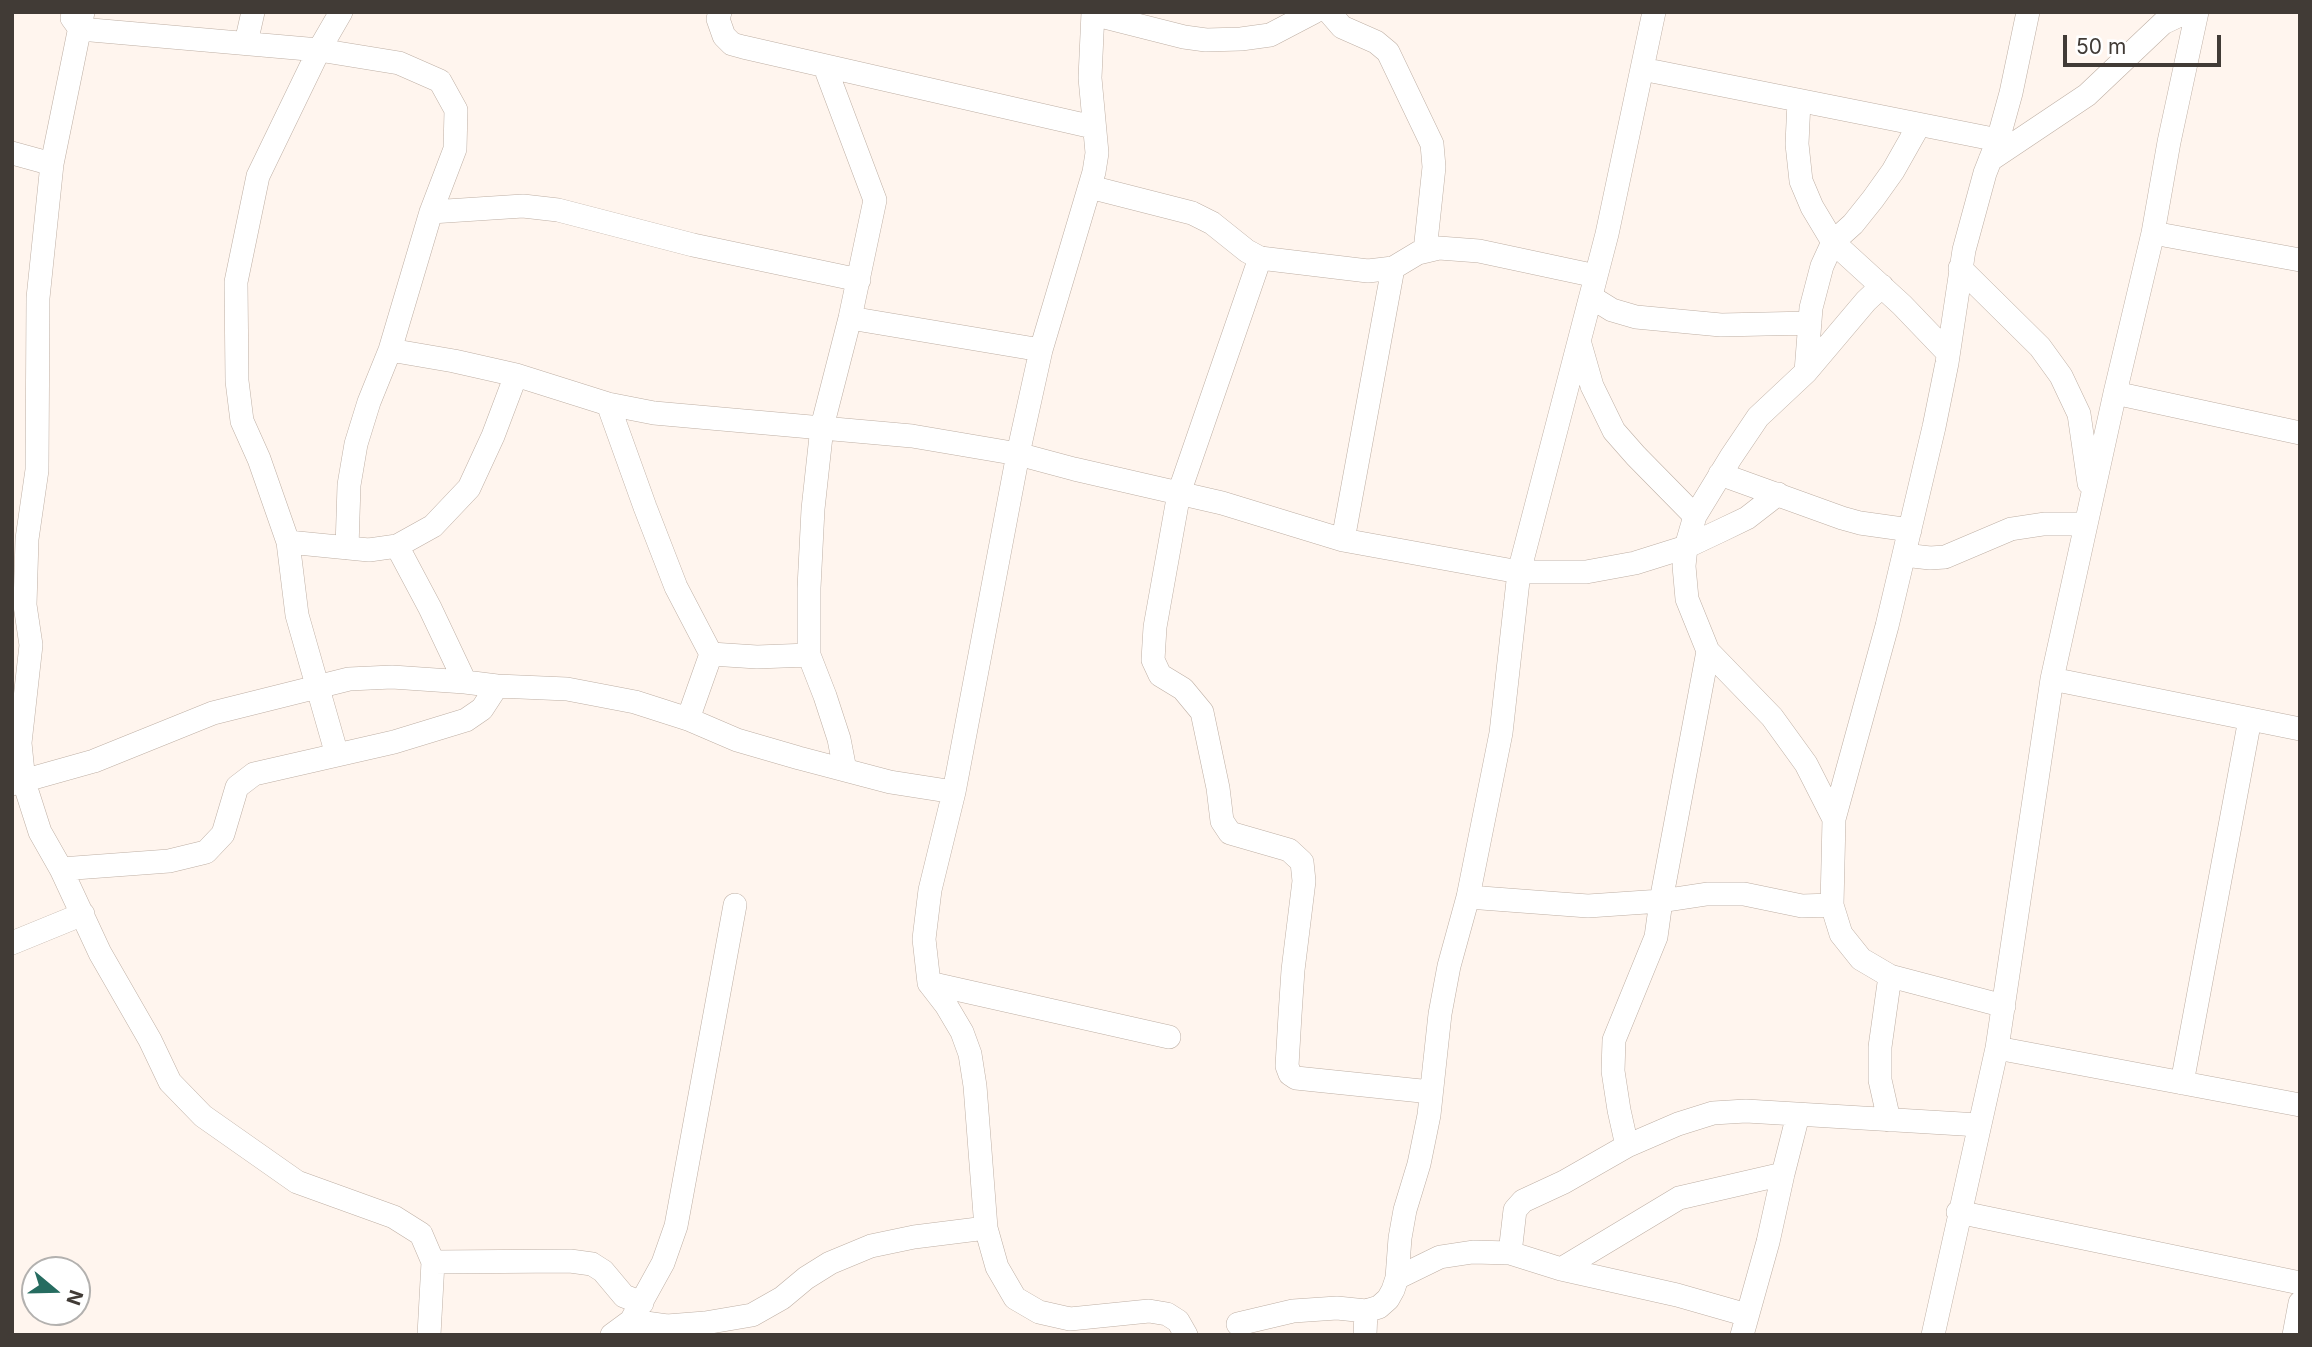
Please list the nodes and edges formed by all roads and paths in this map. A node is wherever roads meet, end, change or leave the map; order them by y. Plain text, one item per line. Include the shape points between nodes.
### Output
1 (253, 12) edge
2 (341, 12) edge
3 (720, 12) edge
4 (1314, 12) edge
5 (1329, 12) edge
6 (1654, 12) edge
7 (2028, 12) edge
8 (2197, 13) edge
9 (1091, 15) edge
10 (77, 18) edge
11 (246, 43) junction
12 (319, 50) junction
13 (825, 67) junction
14 (1642, 69) junction
15 (1799, 100) junction
16 (1919, 125) junction
17 (1093, 127) junction
18 (1994, 150) junction
19 (12, 153) edge
20 (52, 164) junction
21 (1090, 187) junction
22 (431, 212) junction
23 (2153, 233) junction
24 (1833, 242) junction
25 (1425, 251) junction
26 (1260, 258) junction
27 (2300, 260) edge
28 (1392, 268) junction
29 (1961, 268) junction
30 (859, 279) junction
31 (1594, 286) junction
32 (1882, 286) junction
33 (850, 318) junction
34 (1810, 323) junction
35 (1579, 341) junction
36 (390, 350) junction
37 (1041, 350) junction
38 (1948, 353) junction
39 (1806, 372) junction
40 (516, 375) junction
41 (2115, 393) junction
42 (608, 404) junction
43 (822, 427) junction
44 (2300, 433) edge
45 (1018, 454) junction
46 (1720, 474) junction
47 (1179, 493) junction
48 (1778, 494) junction
49 (2091, 499) junction
50 (1695, 516) junction
51 (2086, 524) junction
52 (1910, 530) junction
53 (1343, 540) junction
54 (288, 542) junction
55 (397, 546) junction
56 (1686, 547) junction
57 (347, 548) junction
58 (1904, 555) junction
59 (1519, 572) junction
60 (1708, 651) junction
61 (712, 654) junction
62 (809, 655) junction
63 (2052, 678) junction
64 (464, 681) junction
65 (497, 686) junction
66 (317, 688) junction
67 (688, 719) junction
68 (2250, 719) junction
69 (2300, 729) edge
70 (337, 755) junction
71 (845, 770) junction
72 (18, 783) edge
73 (954, 792) junction
74 (1835, 819) junction
75 (61, 869) junction
76 (1468, 897) junction
77 (1661, 901) junction
78 (735, 905) dead end
79 (1832, 905) junction
80 (83, 914) junction
81 (12, 943) edge
82 (1890, 976) junction
83 (929, 983) junction
84 (2004, 1006) junction
85 (1169, 1037) dead end
86 (1997, 1048) junction
87 (2182, 1083) junction
88 (1432, 1092) junction
89 (2300, 1105) edge
90 (1798, 1115) junction
91 (1889, 1120) junction
92 (1979, 1125) junction
93 (1627, 1146) junction
94 (1783, 1174) junction
95 (1958, 1212) junction
96 (986, 1228) junction
97 (1510, 1253) junction
98 (433, 1262) junction
99 (1560, 1269) junction
100 (1397, 1278) junction
101 (2300, 1283) edge
102 (2300, 1303) edge
103 (1366, 1311) junction
104 (636, 1312) junction
105 (1238, 1324) dead end
106 (1745, 1325) edge
107 (429, 1335) edge
108 (612, 1335) edge
109 (1185, 1335) edge
110 (1365, 1335) edge
111 (1933, 1335) edge
112 (2294, 1335) edge

1 - 11 street
2 - 12 street
3 - 13 street via 720,27 732,44
4 - 9 street via 1270,35 1206,40
5 - 25 street via 1342,27 1376,41 1388,52 1432,144
6 - 14 street
7 - 18 street
8 - 18 street via 2184,13 2163,23 2087,95
8 - 23 street
9 - 17 street
10 - 11 street
10 - 20 street
11 - 12 street
12 - 22 street via 399,63 440,81 456,110 455,149
12 - 54 street via 258,176 236,282 242,421
13 - 17 street
13 - 30 street via 875,200
14 - 15 street
14 - 31 street
15 - 16 street
15 - 24 street via 1801,181
16 - 18 street
16 - 24 street via 1873,199
17 - 21 street via 1097,153
18 - 29 street
19 - 20 street
20 - 72 street via 38,298 37,470 27,539 25,605 32,645
21 - 26 street via 1192,213
21 - 37 street
22 - 30 street via 523,206 558,210 693,245
22 - 36 street
23 - 27 street
23 - 41 street
24 - 32 street
24 - 34 street via 1817,281
25 - 28 street
25 - 31 street via 1479,251
26 - 28 street via 1368,271
26 - 47 street
28 - 53 street
29 - 38 street
29 - 49 street via 2039,347 2061,376 2079,414
30 - 33 street
31 - 34 street via 1612,310 1636,317 1721,325
31 - 35 street
32 - 38 street
32 - 39 street
33 - 37 street
33 - 43 street
34 - 39 street
35 - 50 street via 1592,386 1614,431
35 - 59 street
36 - 40 street
36 - 57 street via 356,444
37 - 45 street
38 - 52 street
39 - 46 street via 1758,417
40 - 42 street
40 - 55 street via 469,488 433,526
41 - 44 street
41 - 49 street
42 - 43 street via 712,419
42 - 61 street via 676,587
43 - 45 street
43 - 62 street via 813,509
45 - 47 street
45 - 73 street
46 - 48 street
46 - 50 street
47 - 53 street
47 - 88 street via 1153,660 1160,675 1183,689 1202,712 1222,821 1230,833 1289,850 1302,862 1288,1040 1290,1074
48 - 52 street via 1860,523
48 - 56 street via 1747,518
49 - 51 street
50 - 56 street
51 - 58 street via 2011,529 1945,557
51 - 63 street
52 - 58 street
53 - 59 street
54 - 57 street
54 - 66 street via 297,615
55 - 57 street
55 - 64 street
56 - 59 street via 1586,572
56 - 60 street via 1687,599
58 - 74 street
59 - 76 street via 1502,733
60 - 74 street via 1772,718 1806,764
60 - 77 street
61 - 62 street
61 - 67 street
62 - 71 street via 839,739
63 - 68 street
63 - 84 street
64 - 65 street
64 - 66 street via 349,679
65 - 67 street via 567,689 635,702
65 - 70 street via 482,709 466,720
66 - 70 street
66 - 72 street via 214,713 94,761
67 - 71 street via 737,740
68 - 69 street
68 - 87 street
70 - 75 street via 254,774 237,787 223,834 206,852 169,861
71 - 73 street
72 - 75 street
73 - 83 street via 928,903 924,939
74 - 79 street
75 - 80 street
76 - 77 street via 1588,906
76 - 88 street via 1440,1014
77 - 79 street via 1744,894 1802,906
77 - 93 street via 1656,937 1614,1040 1613,1072
78 - 104 street via 676,1226 663,1263
79 - 82 street via 1840,934 1861,959
80 - 81 street
80 - 98 street via 170,1082 203,1116 297,1182 394,1217 421,1234
82 - 84 street
82 - 91 street via 1880,1047 1880,1080
83 - 85 street
83 - 96 street via 962,1032 970,1054
84 - 86 street
86 - 87 street
86 - 92 street
87 - 89 street
88 - 100 street via 1401,1229
90 - 91 street
90 - 93 street via 1713,1113
90 - 94 street
91 - 92 street
92 - 95 street
93 - 97 street via 1523,1201 1515,1210
94 - 99 street via 1679,1198
94 - 106 street
95 - 101 street
95 - 111 street
96 - 104 street via 871,1246 830,1263 752,1315 667,1326
96 - 109 street via 997,1267 1015,1298 1040,1312 1070,1319 1149,1311 1178,1321
97 - 99 street
97 - 100 street via 1440,1257
98 - 104 street via 570,1261 592,1265 603,1271
98 - 107 street
99 - 106 street via 1665,1292
100 - 103 street via 1388,1300
102 - 112 street
103 - 105 street via 1293,1311
103 - 110 street
104 - 108 street

